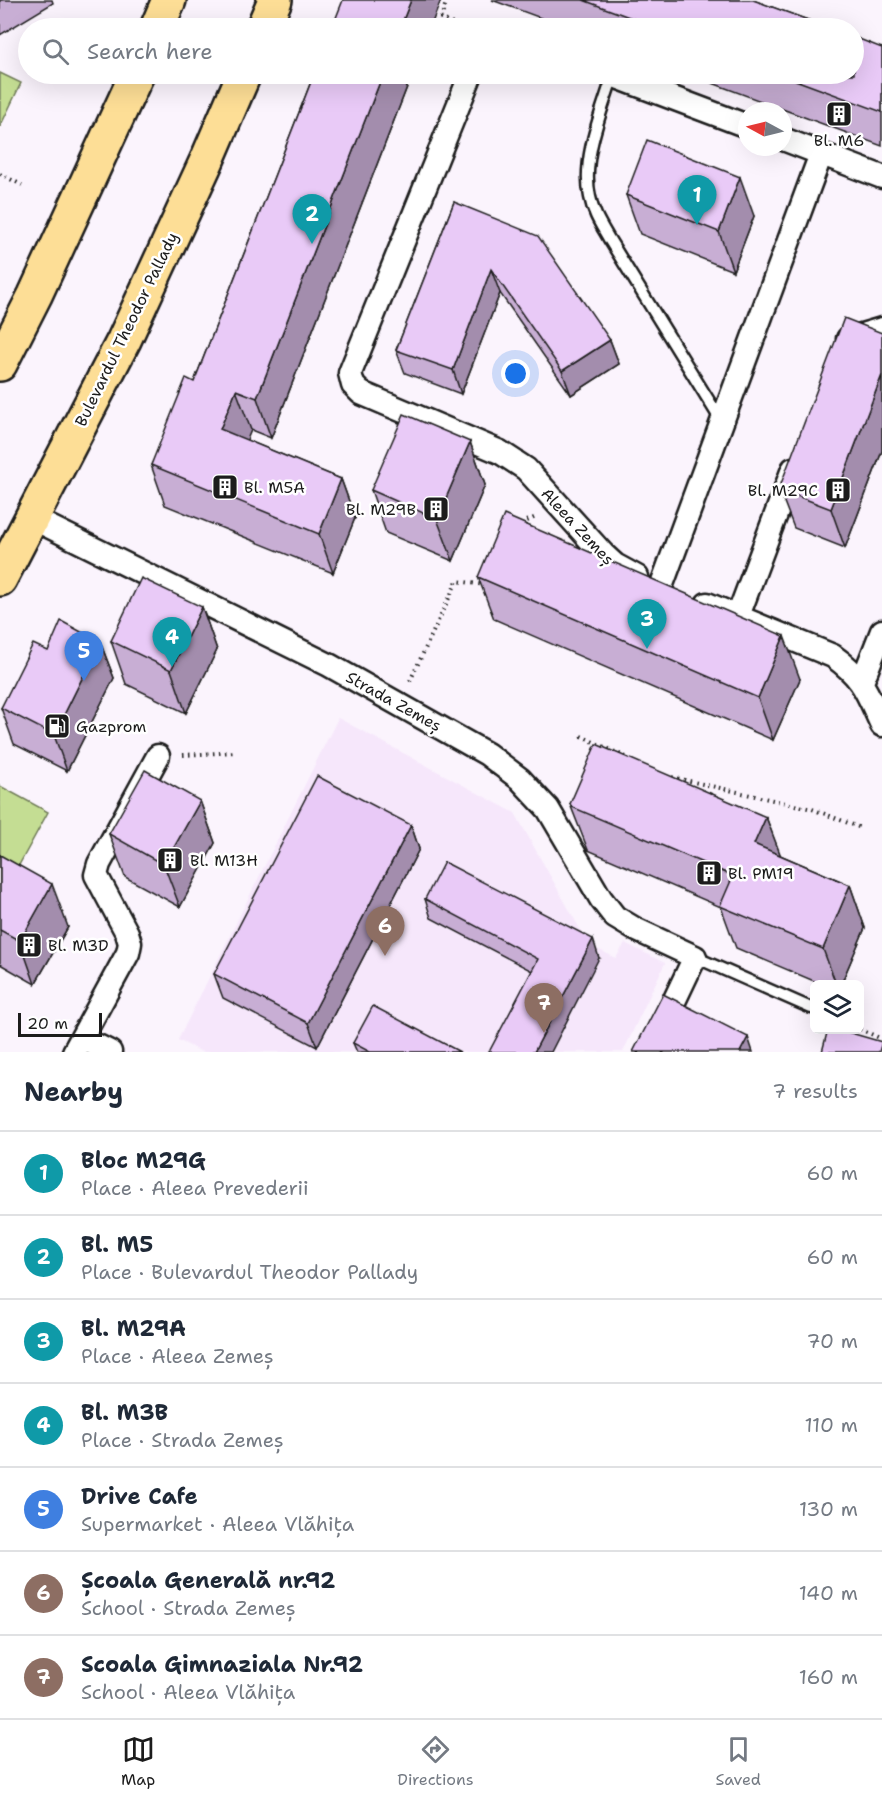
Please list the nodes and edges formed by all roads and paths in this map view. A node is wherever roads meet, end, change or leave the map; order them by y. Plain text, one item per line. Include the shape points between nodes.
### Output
1 (169, 0) edge
2 (275, 0) edge
3 (447, 0) edge
4 (161, 18) edge
5 (267, 18) edge
6 (441, 18) edge
7 (132, 84) edge
8 (239, 84) edge
9 (467, 84) edge
10 (608, 84) edge
11 (637, 84) edge
12 (738, 123) edge
13 (792, 143) edge
14 (821, 154) junction
15 (0, 174) edge
16 (882, 177) edge
17 (22, 186) dead end
18 (882, 329) edge
19 (837, 352) edge
20 (0, 364) edge
21 (723, 423) junction
22 (800, 451) edge
23 (558, 506) junction
24 (32, 518) junction
25 (522, 531) edge
26 (0, 579) edge
27 (661, 586) junction
28 (494, 587) edge
29 (738, 616) junction
30 (882, 631) edge
31 (862, 682) junction
32 (399, 704) junction
33 (882, 725) edge
34 (580, 736) dead end
35 (236, 752) dead end
36 (158, 756) joint
37 (630, 759) edge
38 (670, 776) edge
39 (861, 828) dead end
40 (695, 957) junction
41 (810, 1008) edge
42 (864, 1031) edge
43 (882, 1039) edge
44 (78, 1045) edge
45 (110, 1052) edge
46 (650, 1052) edge

1 - 4 main road
2 - 5 main road
3 - 6 path
7 - 20 main road
8 - 24 main road, Bulevardul Theodor Pallady via 124,340
9 - 23 street, Aleea Zemeș via 351,373 353,385 385,404 500,452 526,469
10 - 21 lane via 589,158 589,195 596,216
11 - 12 street
13 - 14 street
14 - 16 street
14 - 21 street
15 - 17 path
18 - 19 street via 841,341
21 - 27 street
22 - 29 street
23 - 25 path via 527,521
23 - 27 street, Aleea Zemeș via 615,566
24 - 26 main road, Bulevardul Theodor Pallady
24 - 32 street, Strada Zemeș via 329,665
27 - 29 street, Aleea Zemeș
28 - 32 path via 458,580
29 - 31 street, Aleea Zemeș via 833,656
30 - 31 street
31 - 33 street, Aleea Zemeș
32 - 40 street, Strada Zemeș via 462,739 520,779 548,808 615,917
34 - 37 path
35 - 36 path
36 - 44 street via 99,864 96,875 130,943
38 - 39 path via 812,808
40 - 41 lane
40 - 46 street
42 - 43 path
44 - 45 street

